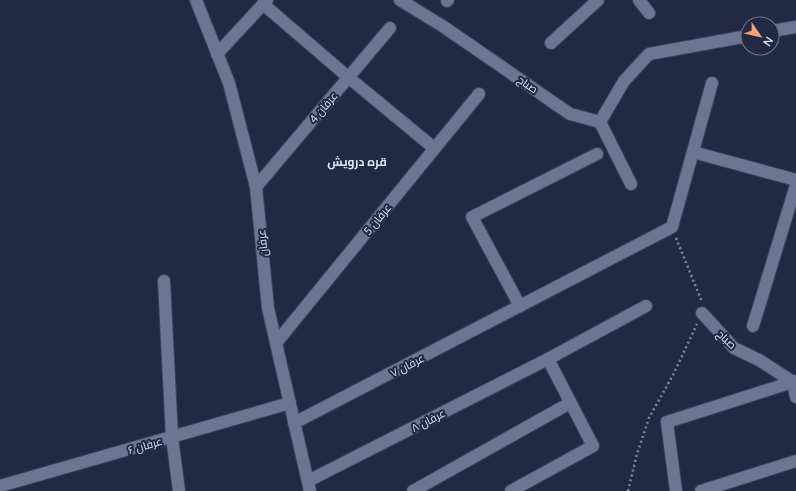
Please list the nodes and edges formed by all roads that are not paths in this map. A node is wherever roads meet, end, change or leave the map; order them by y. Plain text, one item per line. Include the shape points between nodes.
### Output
1 (196, 0) edge
2 (400, 0) edge
3 (598, 0) edge
4 (639, 0) edge
5 (265, 2) edge
6 (649, 13) dead end
7 (796, 27) edge
8 (390, 28) dead end
9 (780, 30) edge
10 (740, 37) edge
11 (551, 43) dead end
12 (217, 54) junction
13 (348, 77) junction
14 (712, 83) dead end
15 (479, 94) dead end
16 (600, 122) junction
17 (434, 148) junction
18 (693, 152) junction
19 (598, 154) dead end
20 (796, 180) edge
21 (631, 184) dead end
22 (796, 185) edge
23 (256, 187) junction
24 (164, 281) dead end
25 (520, 306) junction
26 (646, 306) dead end
27 (702, 313) road end
28 (754, 326) dead end
29 (276, 344) junction
30 (548, 359) junction
31 (794, 381) edge
32 (796, 397) edge
33 (290, 403) junction
34 (570, 403) junction
35 (294, 423) junction
36 (172, 437) junction
37 (796, 461) edge
38 (0, 486) edge
39 (309, 486) edge
40 (530, 486) edge
41 (179, 491) edge
42 (413, 491) edge
43 (511, 491) edge
44 (676, 491) edge
45 (701, 491) edge

1 - 12 street, عرفان
2 - 16 street, صباح via 444,27 570,114
3 - 11 street
4 - 6 street
5 - 12 street
5 - 13 street
7 - 9 street
8 - 13 street, عرفان 4
10 - 16 street via 649,54 624,81
12 - 23 street, عرفان via 229,83
13 - 17 street
13 - 23 street, عرفان 4
14 - 18 street
15 - 17 street, عرفان 5
16 - 21 street
17 - 29 street, عرفان 5
18 - 20 street
18 - 25 street, عرفان ۷ via 672,227
19 - 25 street via 472,217
22 - 28 street
23 - 29 street, عرفان via 268,308
24 - 36 street
25 - 35 street, عرفان ۷
26 - 30 street, عرفان ۸
27 - 31 street, صباح via 734,348
29 - 33 street, عرفان
30 - 34 street
30 - 39 street, عرفان ۸
31 - 32 street
31 - 44 street via 667,422
33 - 35 street, عرفان
33 - 36 street, عرفان ۶
34 - 40 street via 593,446
34 - 42 street
35 - 39 street, عرفان
36 - 38 street, عرفان ۶
36 - 41 street
37 - 45 street
40 - 43 street

